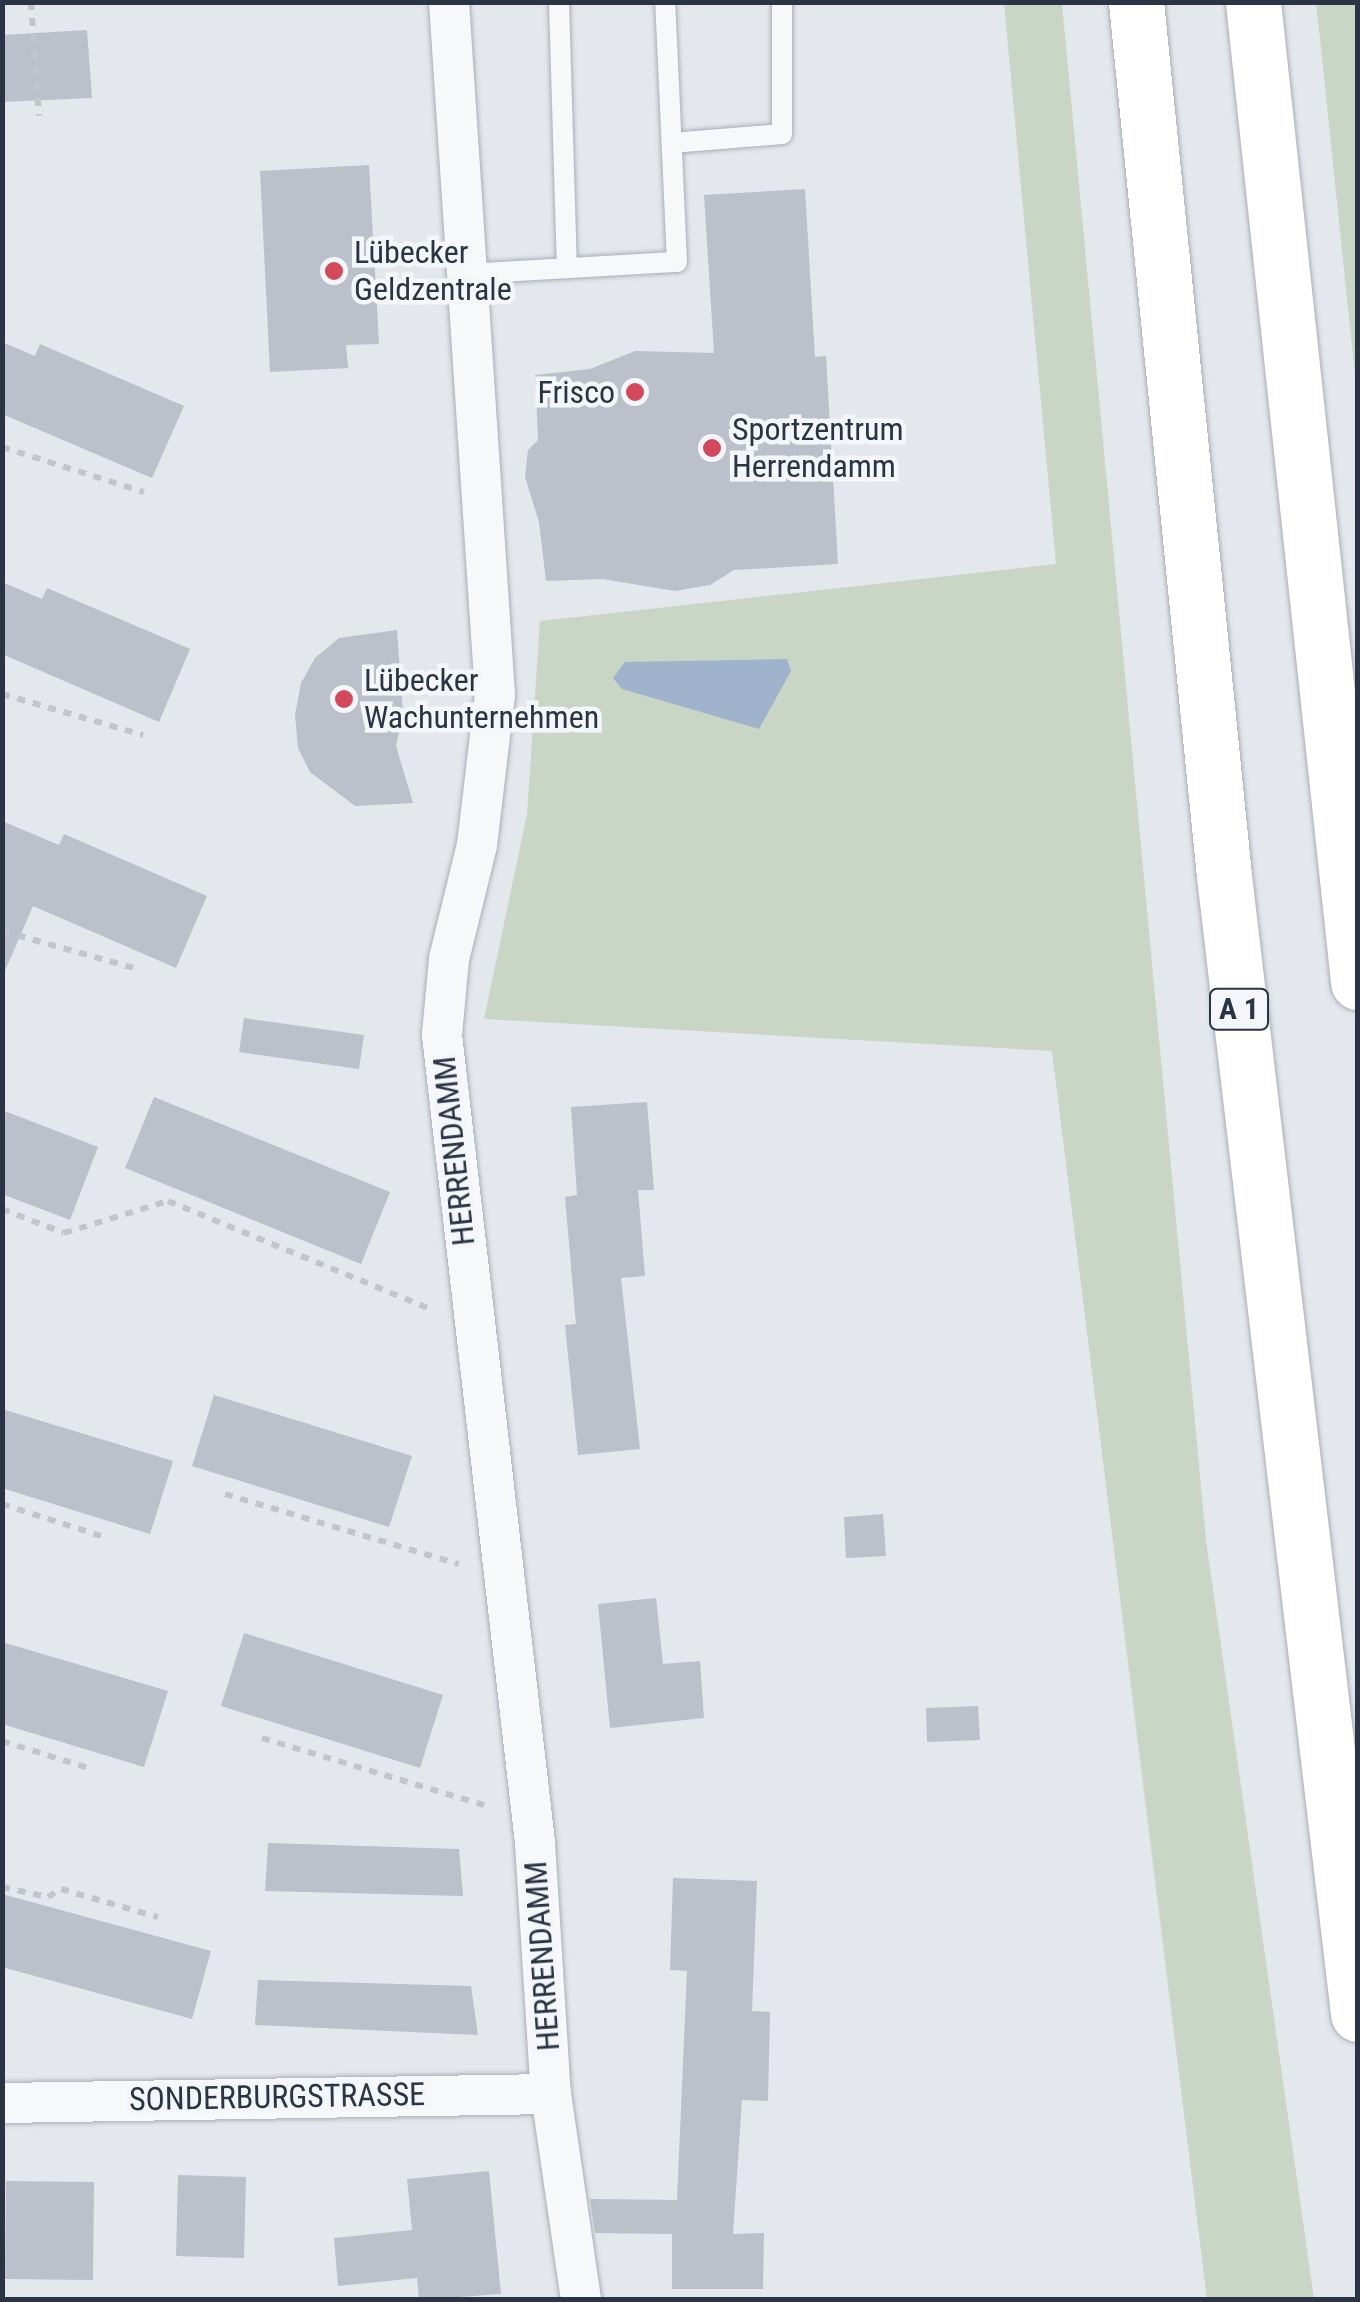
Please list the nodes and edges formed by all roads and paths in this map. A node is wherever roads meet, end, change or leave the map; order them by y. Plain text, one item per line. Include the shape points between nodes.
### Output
1 (31, 2) edge
2 (449, 2) edge
3 (559, 2) edge
4 (665, 2) edge
5 (782, 2) edge
6 (1136, 2) edge
7 (1253, 2) edge
8 (40, 116) dead end
9 (672, 143) junction
10 (567, 268) junction
11 (467, 274) junction
12 (2, 446) edge
13 (144, 492) dead end
14 (2, 694) edge
15 (143, 735) dead end
16 (2, 931) edge
17 (141, 970) dead end
18 (1358, 982) edge
19 (2, 1209) edge
20 (472, 1326) junction
21 (225, 1494) dead end
22 (2, 1504) edge
23 (102, 1536) dead end
24 (502, 1576) junction
25 (262, 1738) dead end
26 (2, 1741) edge
27 (88, 1768) dead end
28 (532, 1819) junction
29 (2, 1887) edge
30 (158, 1916) dead end
31 (1358, 2014) edge
32 (551, 2094) junction
33 (2, 2103) edge
34 (581, 2300) edge

1 - 8 path
2 - 11 street, HERRENDAMM
3 - 10 lane
4 - 9 lane
5 - 9 lane via 782,134
6 - 31 highway, A 1 via 1224,876
7 - 18 highway
9 - 10 lane via 677,262
10 - 11 lane
11 - 20 street, HERRENDAMM via 495,694 477,845 449,959 442,1035
12 - 13 path
14 - 15 path
16 - 17 path
19 - 20 path via 64,1233 168,1201
20 - 24 street, HERRENDAMM
21 - 24 path
22 - 23 path
24 - 28 street, HERRENDAMM
25 - 28 path
26 - 27 path
28 - 32 street, HERRENDAMM
29 - 30 path via 48,1897 61,1889
32 - 33 street, SONDERBURGSTRASSE
32 - 34 street, HERRENDAMM

